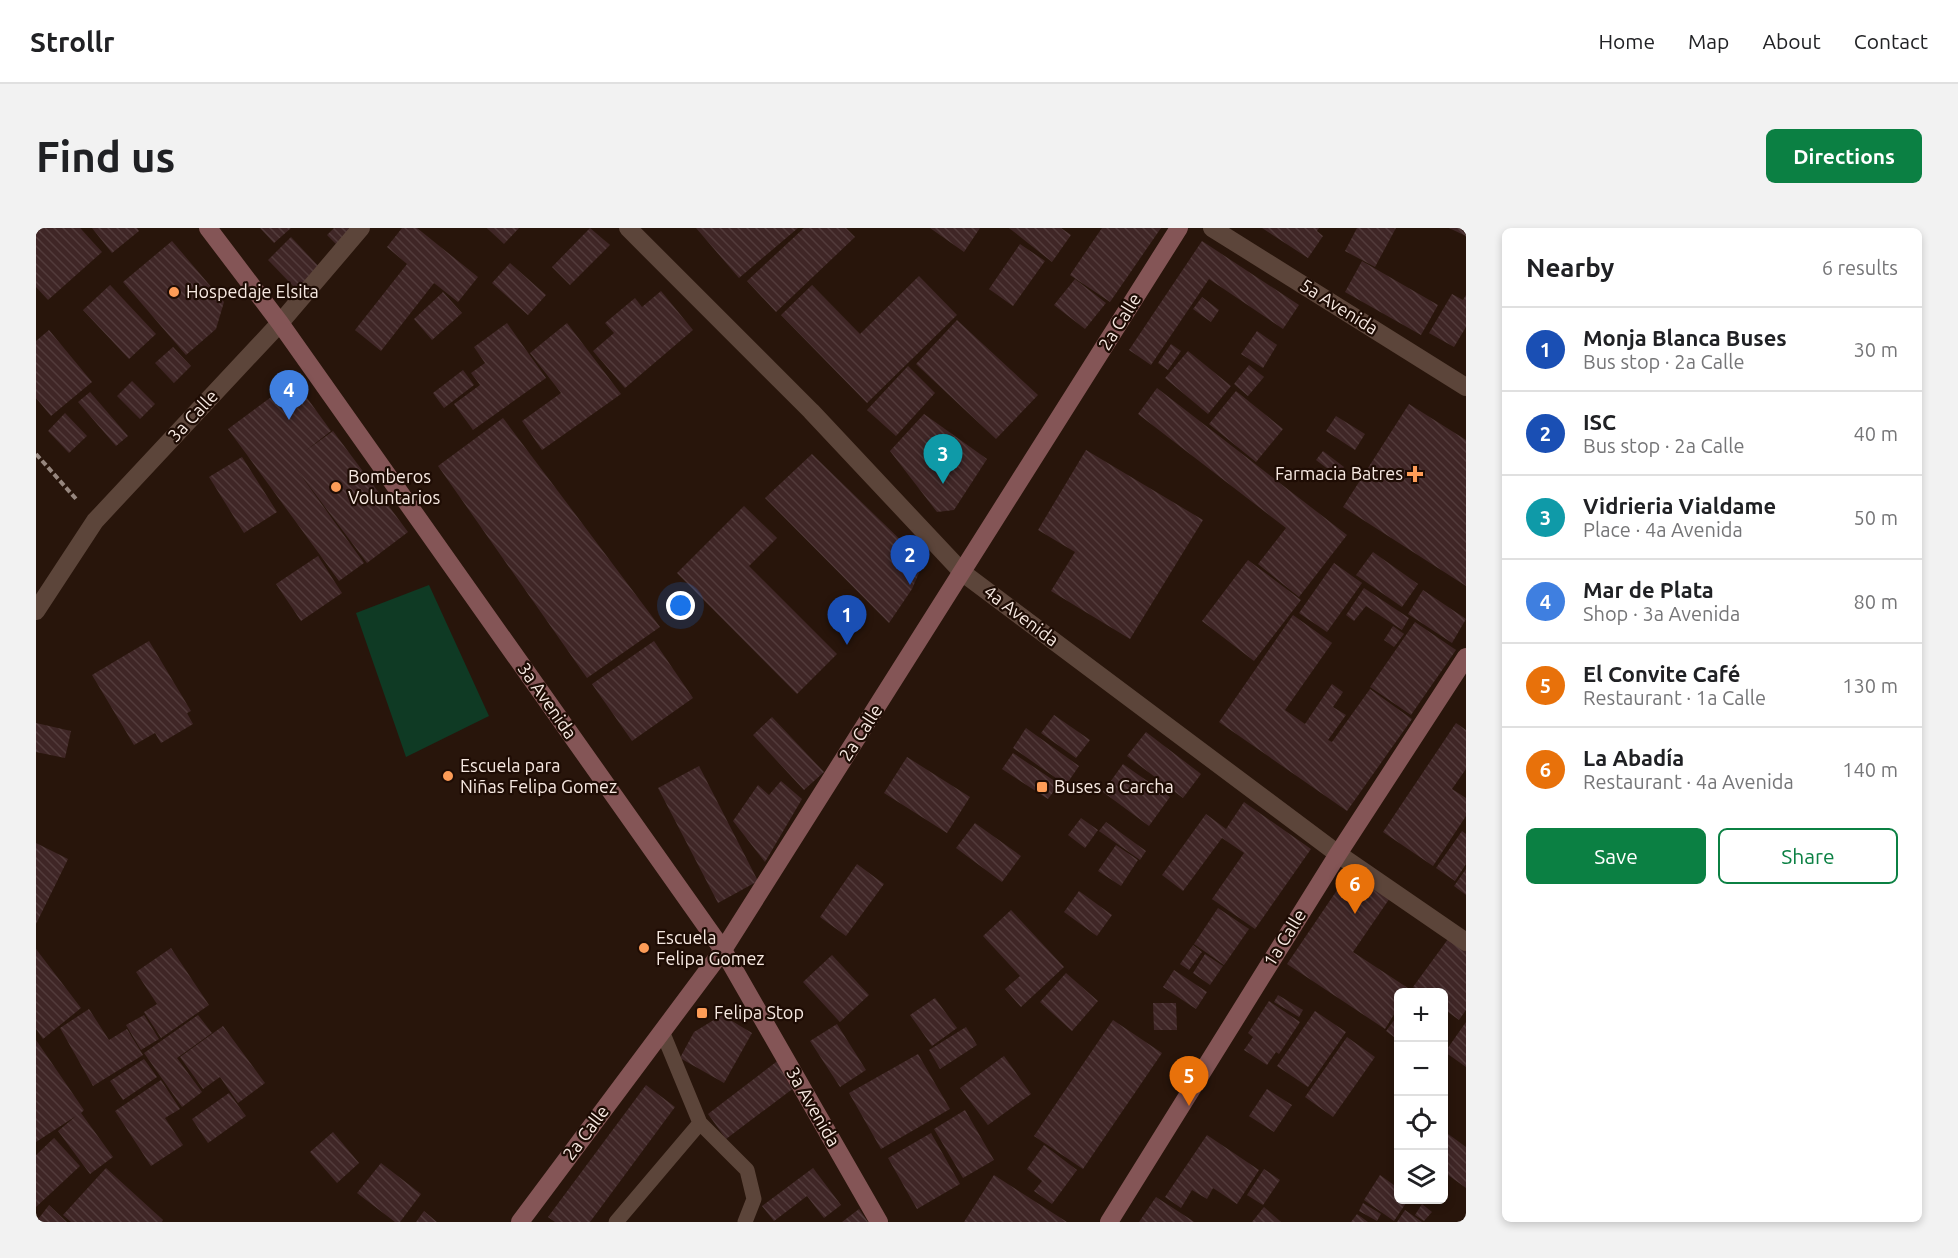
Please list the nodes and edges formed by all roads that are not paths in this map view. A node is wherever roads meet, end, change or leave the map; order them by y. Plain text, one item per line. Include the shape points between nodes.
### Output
1 (208, 228) edge
2 (361, 228) edge
3 (628, 228) edge
4 (1179, 228) edge
5 (1212, 228) edge
6 (280, 323) junction
7 (1466, 387) edge
8 (963, 573) junction
9 (36, 611) edge
10 (1466, 657) edge
11 (1338, 854) junction
12 (1466, 942) edge
13 (723, 950) junction
14 (662, 1031) junction
15 (700, 1123) junction
16 (520, 1222) edge
17 (616, 1222) edge
18 (745, 1222) edge
19 (879, 1222) edge
20 (1109, 1222) edge

1 - 6 main road, 3a Avenida
2 - 6 street, 3a Calle
3 - 8 street, 4a Avenida via 811,411
4 - 8 main road, 2a Calle
5 - 7 street, 5a Avenida
6 - 9 street, 3a Calle via 96,521
6 - 13 main road, 3a Avenida
8 - 11 street, 4a Avenida
8 - 13 main road, 2a Calle
10 - 11 main road, 1a Calle
11 - 12 street, 4a Avenida
11 - 20 main road, 1a Calle
13 - 14 main road, 2a Calle
13 - 19 main road, 3a Avenida
14 - 15 lane
14 - 16 main road, 2a Calle
15 - 17 lane
15 - 18 lane via 747,1170 754,1199

